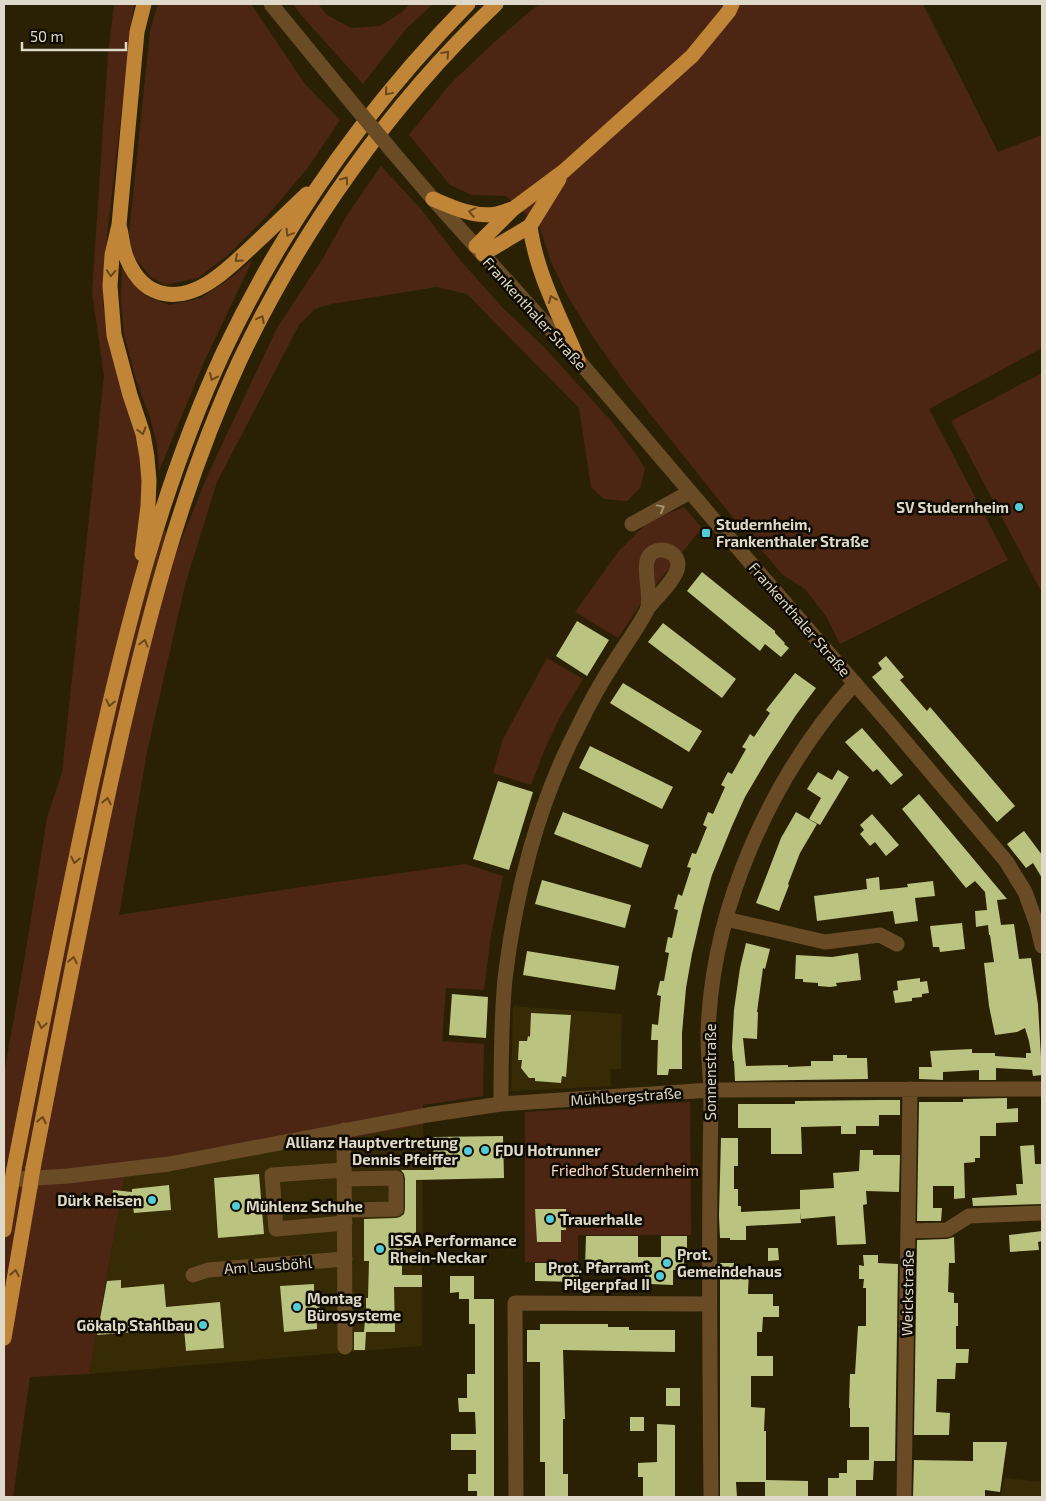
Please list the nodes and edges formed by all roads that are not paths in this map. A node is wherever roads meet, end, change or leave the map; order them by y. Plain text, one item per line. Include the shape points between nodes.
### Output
1 (144, 4) edge
2 (271, 4) edge
3 (468, 4) edge
4 (496, 4) edge
5 (503, 4) edge
6 (718, 4) edge
7 (732, 4) edge
8 (480, 18) junction
9 (716, 24) junction
10 (564, 171) junction
11 (324, 177) junction
12 (433, 199) junction
13 (513, 209) junction
14 (119, 225) junction
15 (530, 226) junction
16 (479, 250) junction
17 (578, 360) junction
18 (690, 492) junction
19 (632, 524) dead end
20 (139, 588) junction
21 (648, 608) dead end
22 (855, 683) junction
23 (726, 919) junction
24 (897, 944) dead end
25 (1042, 946) edge
26 (1042, 1088) edge
27 (910, 1089) junction
28 (710, 1090) junction
29 (501, 1104) junction
30 (344, 1130) junction
31 (344, 1174) junction
32 (7, 1184) edge
33 (1042, 1213) edge
34 (344, 1217) junction
35 (4, 1230) edge
36 (908, 1231) junction
37 (345, 1259) junction
38 (193, 1276) dead end
39 (709, 1304) junction
40 (4, 1338) edge
41 (345, 1347) dead end
42 (516, 1497) edge
43 (711, 1497) edge
44 (904, 1497) edge

1 - 14 highway via 137,32
2 - 12 street, Frankenthaler Straße, bridge
3 -> 11 highway via 380,102
4 - 8 highway
5 - 8 highway
6 - 9 highway
7 - 9 highway
40 -> 8 highway, bridge via 33,1168 94,859 131,692 184,502 239,363 309,235 342,184 422,80
9 - 10 highway via 692,56
10 - 13 highway
10 - 15 highway
11 -> 14 highway via 216,278 190,292 159,293 137,278 126,258
11 -> 20 highway via 267,270 224,353 167,495
13 -> 12 highway via 477,214
12 - 16 street, Frankenthaler Straße
13 - 16 highway
14 -> 20 highway via 112,255 110,286 114,335 143,434 149,481
15 - 16 highway
17 -> 15 highway via 544,278 533,247
16 - 17 street, Frankenthaler Straße
17 - 18 street, Frankenthaler Straße
19 -> 18 street
18 - 22 street, Frankenthaler Straße
20 -> 32 highway, bridge via 82,829 14,1169
21 - 29 street via 578,727 536,831 518,901 506,971
22 - 23 street, Sonnenstraße via 803,750 770,806 750,847
22 - 25 street, Frankenthaler Straße via 1006,861 1024,892
23 - 24 street via 825,942 880,935
23 - 28 street, Sonnenstraße via 714,980 708,1035
26 - 27 street, Mühlbergstraße
27 - 28 street, Mühlbergstraße
27 - 36 street, Weickstraße
28 - 29 street, Mühlbergstraße
28 - 39 street, Sonnenstraße
29 - 30 street, Mühlbergstraße
30 - 31 street
30 - 32 street, Mühlbergstraße via 169,1164
31 - 34 street
31 - 34 street via 396,1178 396,1209
31 - 34 street via 272,1176 276,1229
32 - 35 highway
33 - 36 street via 969,1216 947,1230
34 - 37 street
36 - 44 street, Weickstraße
37 - 38 street, Am Lausböhl via 208,1270
37 - 41 street
39 - 42 street via 515,1303
39 - 43 street, Sonnenstraße

